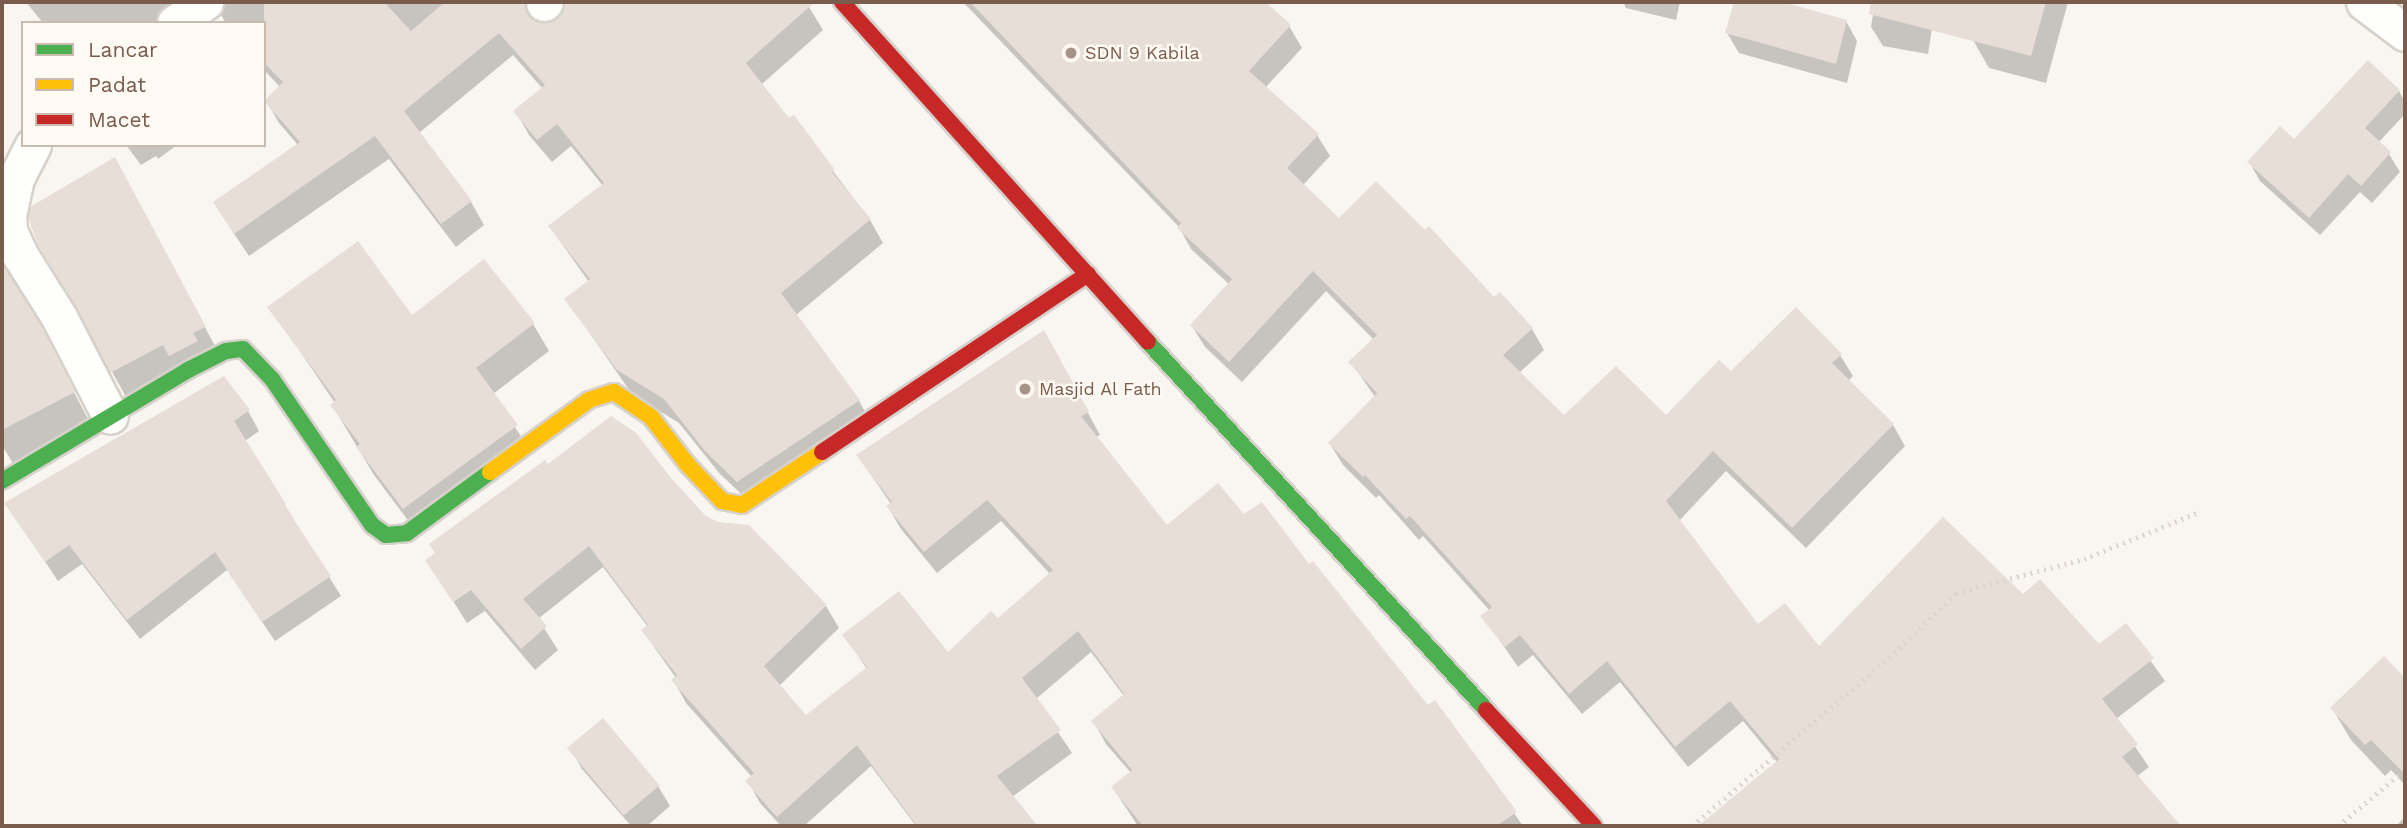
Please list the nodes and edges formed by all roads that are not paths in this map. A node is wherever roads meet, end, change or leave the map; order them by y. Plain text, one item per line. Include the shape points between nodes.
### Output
1 (205, 2) edge
2 (842, 2) edge
3 (2364, 2) edge
4 (178, 21) edge
5 (2405, 33) edge
6 (32, 147) edge
7 (1088, 274) junction
8 (110, 416) junction
9 (2, 481) edge
10 (1594, 826) edge

1 - 4 street
2 - 7 street
3 - 5 street
6 - 8 street via 16,178 9,231
7 - 8 street via 742,505 722,501 651,417 614,392 589,400 407,534 386,535 372,525 272,379 243,349 226,351 188,370
7 - 10 street via 1293,504
8 - 9 street

